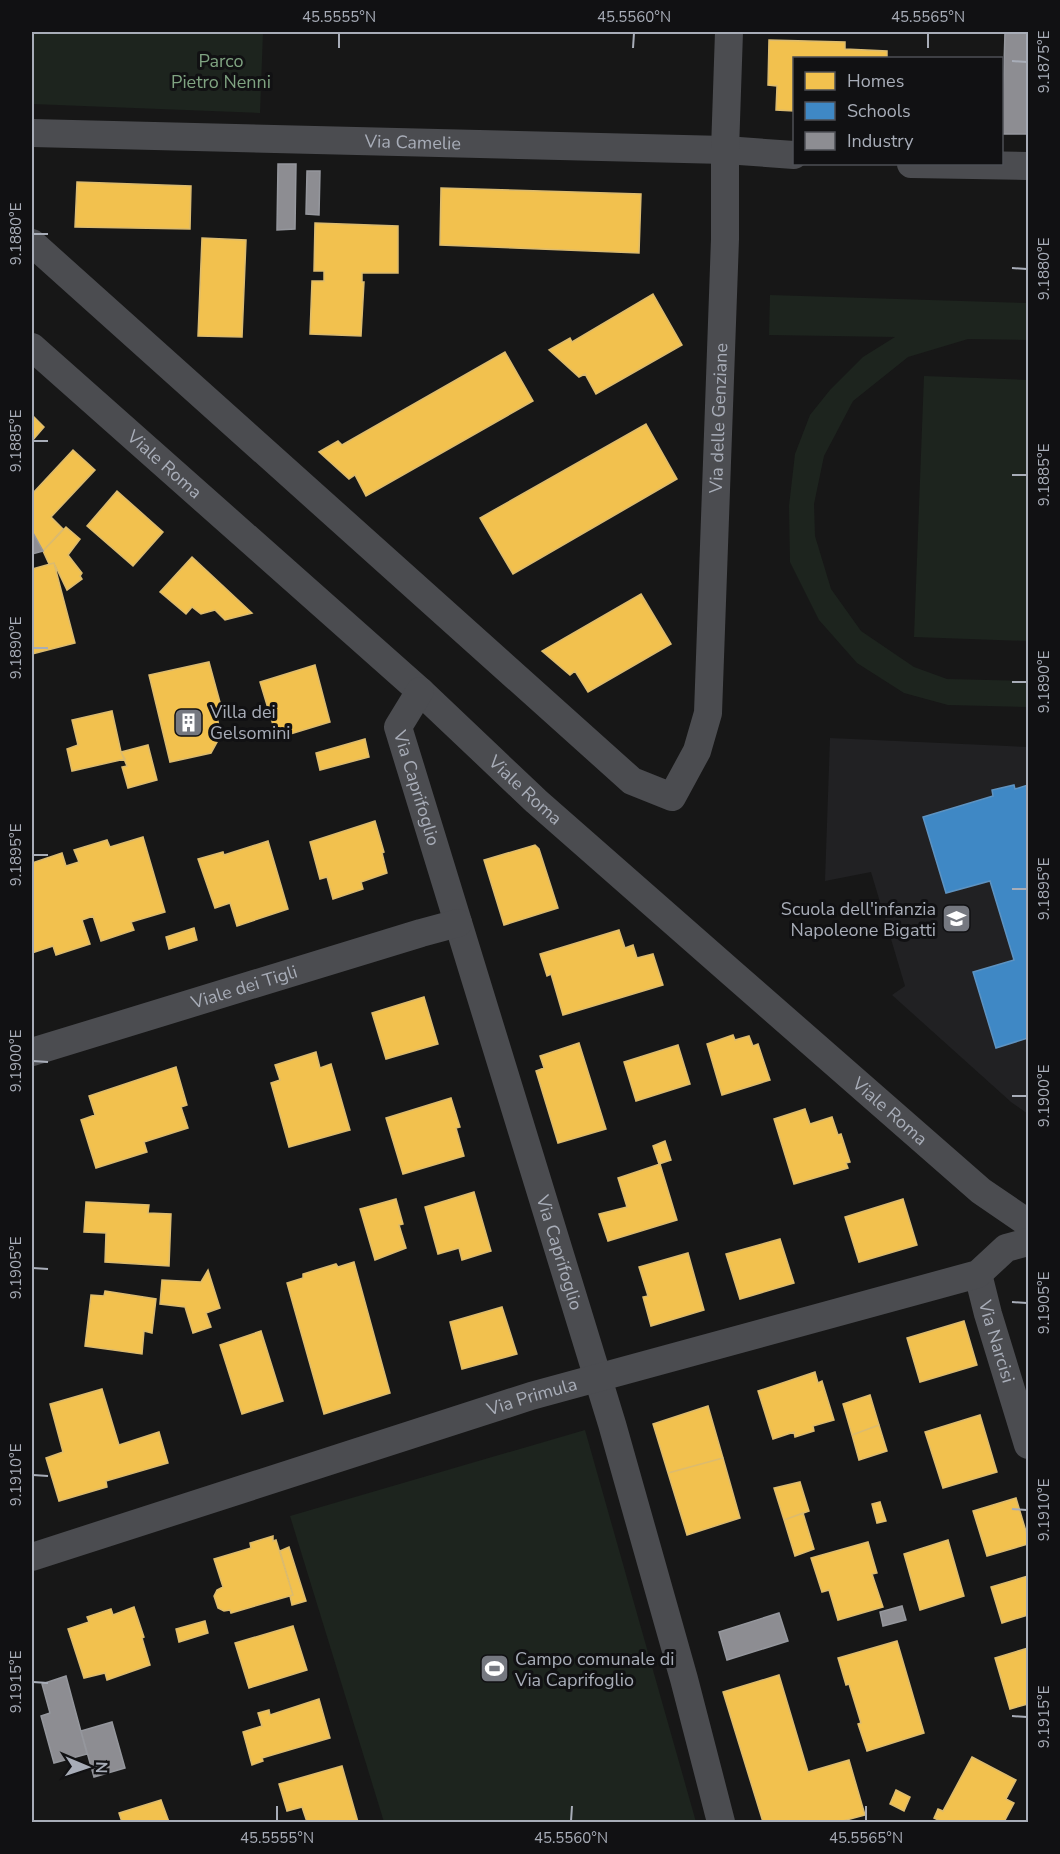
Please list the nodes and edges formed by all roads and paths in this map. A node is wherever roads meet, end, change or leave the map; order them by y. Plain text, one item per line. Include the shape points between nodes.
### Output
1 (729, 32) edge
2 (32, 134) edge
3 (725, 150) junction
4 (793, 155) edge
5 (970, 165) edge
6 (1029, 166) edge
7 (32, 243) edge
8 (32, 347) edge
9 (420, 691) junction
10 (458, 923) junction
11 (32, 1052) edge
12 (1029, 1223) edge
13 (1029, 1242) edge
14 (978, 1274) junction
15 (598, 1379) junction
16 (1029, 1445) edge
17 (32, 1557) edge
18 (722, 1822) edge

1 - 3 street, Via delle Genziane
2 - 3 street, Via Camelie
3 - 4 street, Via Camelie
3 - 7 street, Via delle Genziane via 708,713 697,751 672,797 632,782
5 - 6 street
8 - 9 street, Viale Roma
9 - 10 street, Via Caprifoglio via 398,727
9 - 12 street, Viale Roma via 536,801 945,1160 981,1191
10 - 11 street, Viale dei Tigli
10 - 15 street, Via Caprifoglio
13 - 14 street, Via Primula via 1006,1248
14 - 15 street, Via Primula
14 - 16 street, Via Narcisi
15 - 17 street, Via Primula via 531,1396
15 - 18 street, Via Caprifoglio

